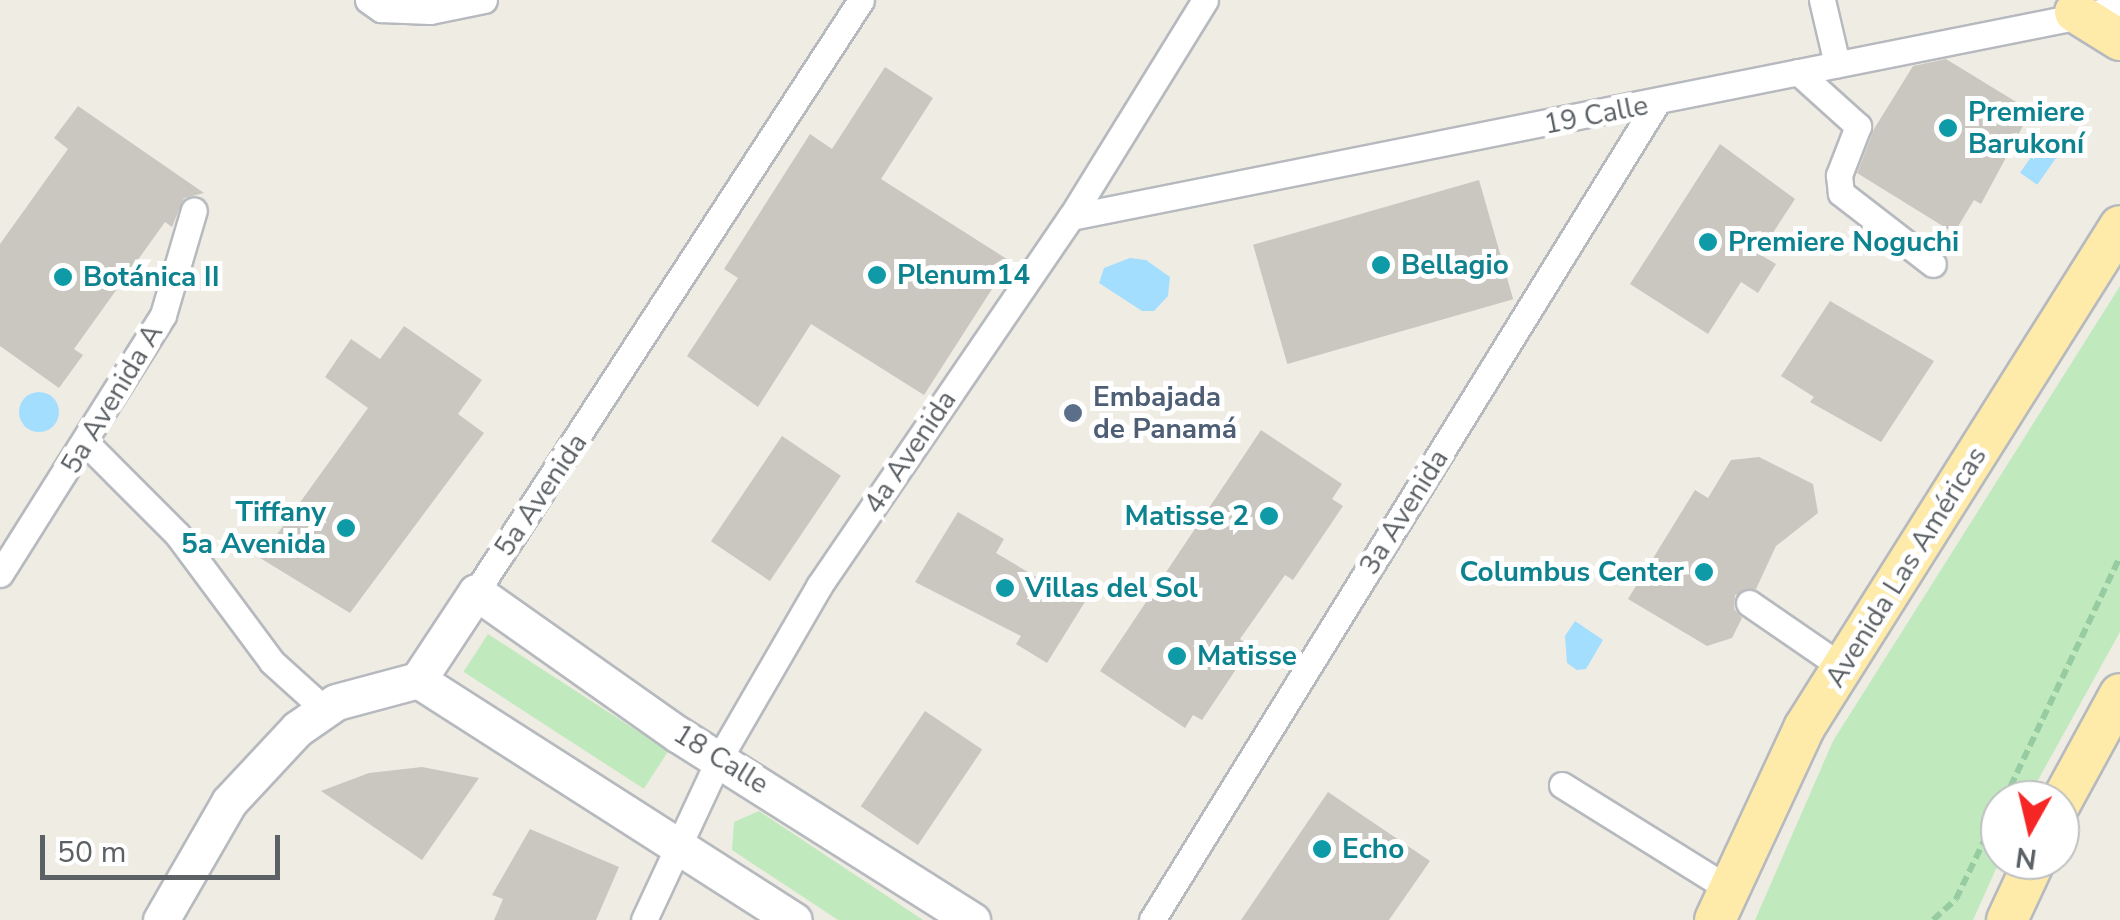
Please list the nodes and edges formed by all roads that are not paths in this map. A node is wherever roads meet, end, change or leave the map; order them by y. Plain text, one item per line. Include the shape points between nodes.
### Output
1 (484, 0) edge
2 (861, 0) edge
3 (1204, 0) edge
4 (1822, 0) edge
5 (375, 4) edge
6 (2120, 8) edge
7 (2075, 12) junction
8 (2120, 40) edge
9 (1837, 64) junction
10 (1798, 72) junction
11 (1656, 104) junction
12 (194, 210) dead end
13 (1071, 216) junction
14 (2120, 226) edge
15 (1933, 264) dead end
16 (86, 444) junction
17 (0, 574) edge
18 (476, 592) junction
19 (1749, 603) dead end
20 (1842, 667) junction
21 (418, 680) junction
22 (2120, 694) edge
23 (323, 708) junction
24 (720, 757) junction
25 (2073, 780) edge
26 (1562, 786) dead end
27 (676, 844) junction
28 (2025, 880) edge
29 (1722, 904) edge
30 (161, 920) edge
31 (644, 920) edge
32 (794, 920) edge
33 (972, 920) edge
34 (1152, 920) edge
35 (2007, 920) edge

1 - 5 street via 430,11
2 - 18 street, 5a Avenida
3 - 13 street, 4a Avenida
4 - 9 street
6 - 7 street, 19 Calle
7 - 8 main road
7 - 9 street, 19 Calle
9 - 10 street, 19 Calle
10 - 11 street, 19 Calle
10 - 15 street via 1858,126 1839,175 1841,193
11 - 13 street, 19 Calle
11 - 34 street, 3a Avenida
12 - 16 street, 5a Avenida A via 163,315
13 - 24 street, 4a Avenida via 819,586
14 - 20 main road, Avenida Las Américas
16 - 17 street, 5a Avenida A
16 - 23 street via 177,534 272,662
18 - 21 street, 5a Avenida
18 - 24 street, 18 Calle
19 - 20 street
20 - 29 main road, Avenida Las Américas via 1804,728
21 - 23 street
21 - 27 street
22 - 25 main road
23 - 30 street via 230,802
24 - 27 street, 4a Avenida
24 - 33 street, 18 Calle
26 - 29 street
27 - 31 street, 4a Avenida
27 - 32 street
28 - 35 main road

